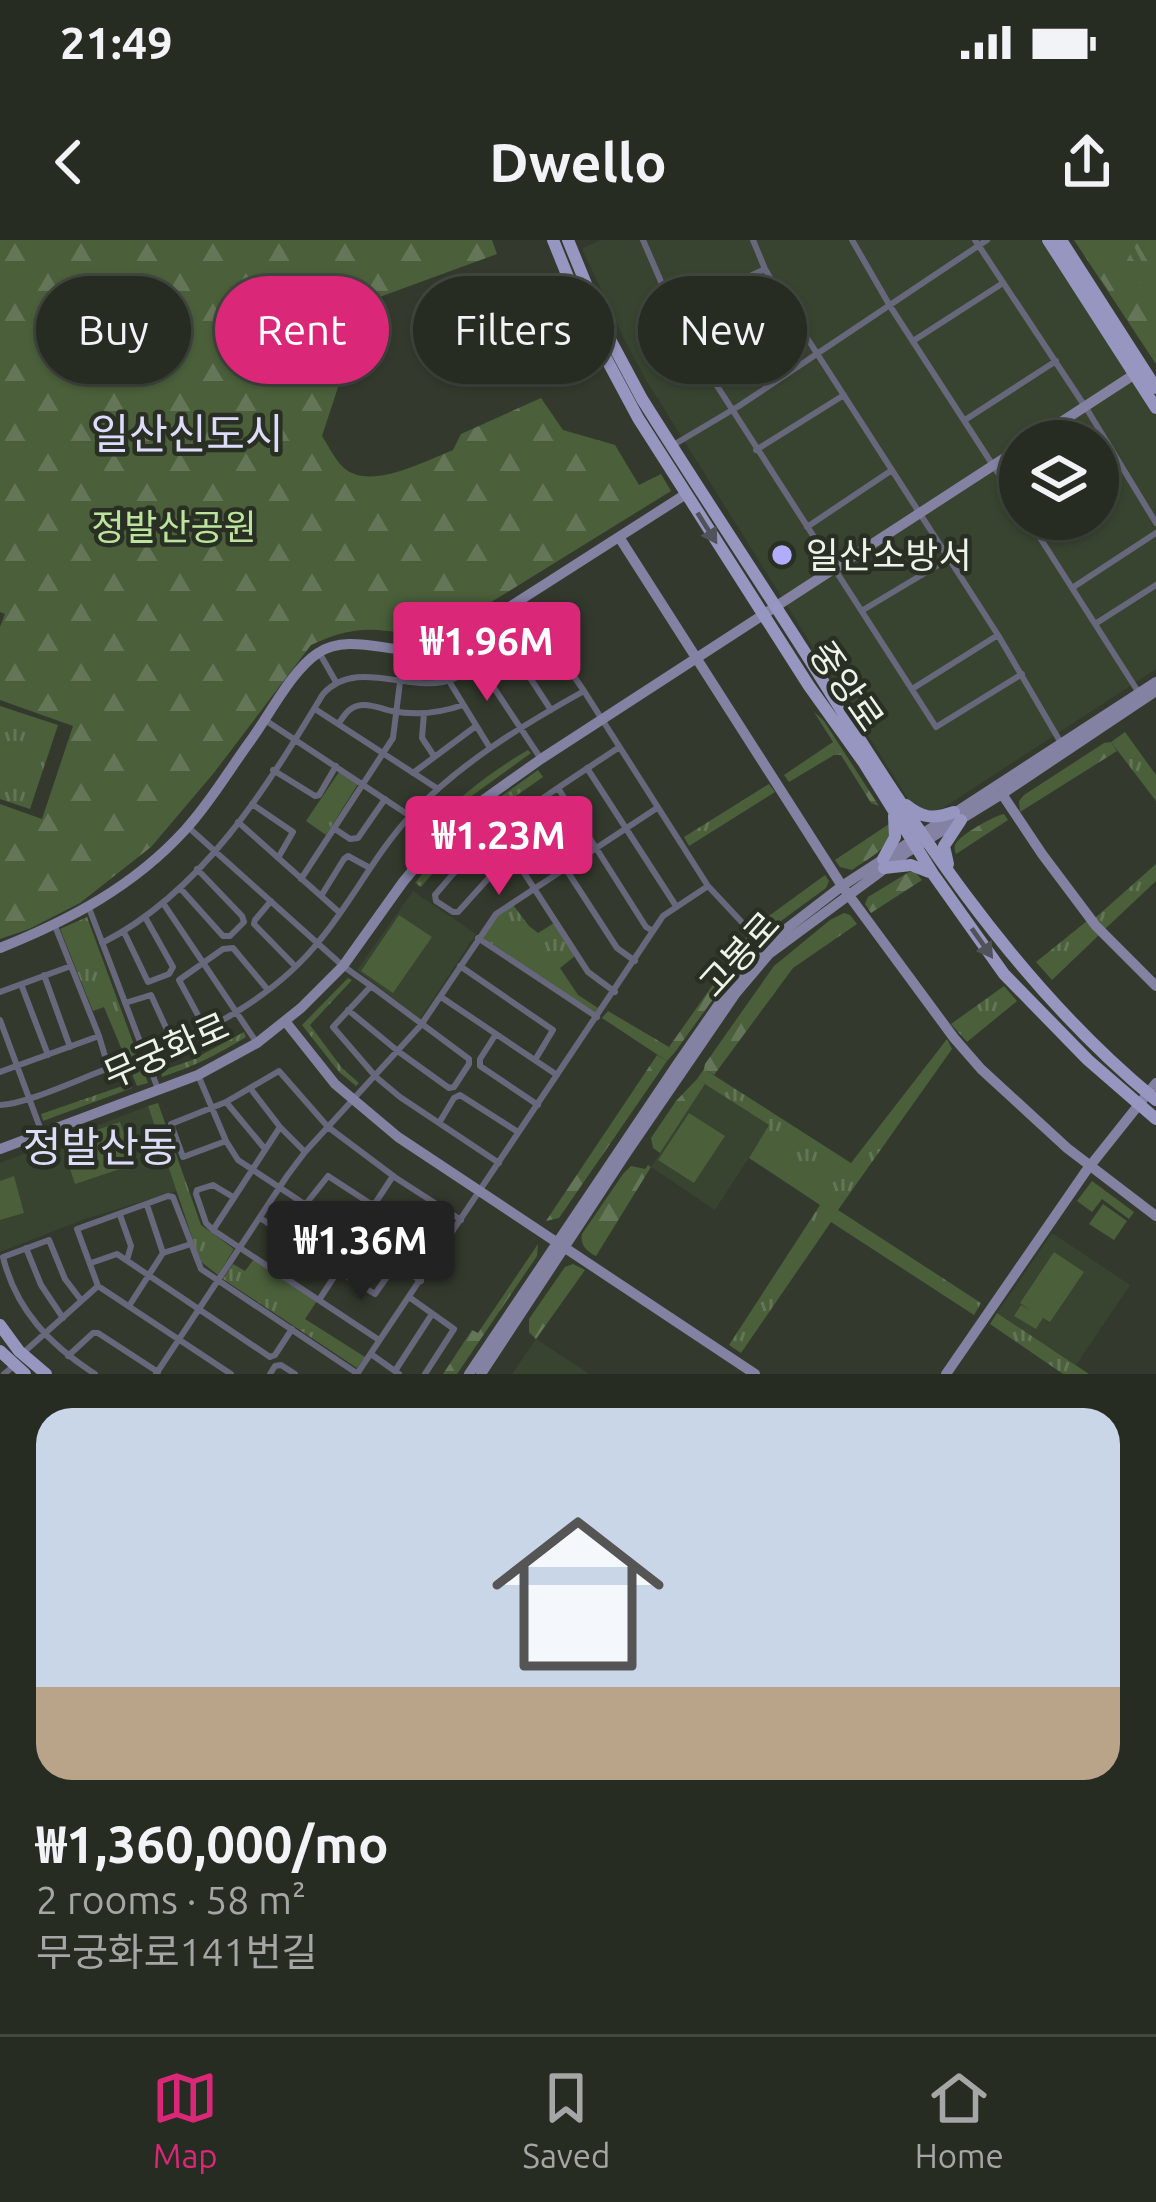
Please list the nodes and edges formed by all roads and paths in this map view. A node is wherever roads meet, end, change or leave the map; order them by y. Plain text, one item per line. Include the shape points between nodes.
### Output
1 (643, 240) edge
2 (753, 240) edge
3 (852, 240) edge
4 (987, 240) edge
5 (1048, 240) edge
6 (1061, 240) edge
7 (564, 242) edge
8 (977, 243) edge
9 (765, 269) junction
10 (658, 276) edge
11 (750, 276) edge
12 (1003, 283) junction
13 (890, 306) junction
14 (913, 341) junction
15 (817, 354) junction
16 (1055, 361) junction
17 (1139, 371) junction
18 (717, 384) edge
19 (1156, 388) edge
20 (844, 395) junction
21 (1085, 406) junction
22 (1156, 408) edge
23 (732, 410) junction
24 (965, 420) junction
25 (1064, 420) edge
26 (672, 446) junction
27 (756, 450) junction
28 (999, 463) edge
29 (994, 466) junction
30 (892, 470) junction
31 (999, 474) edge
32 (686, 494) junction
33 (919, 514) junction
34 (1156, 523) edge
35 (807, 526) junction
36 (1156, 533) edge
37 (619, 537) junction
38 (1041, 540) edge
39 (950, 558) junction
40 (834, 569) junction
41 (1156, 585) edge
42 (1072, 588) junction
43 (521, 599) junction
44 (863, 610) junction
45 (769, 611) junction
46 (1095, 624) junction
47 (539, 625) junction
48 (998, 634) junction
49 (461, 638) junction
50 (319, 652) junction
51 (697, 658) junction
52 (478, 665) junction
53 (1022, 674) junction
54 (448, 681) junction
55 (336, 682) junction
56 (400, 682) junction
57 (1156, 682) edge
58 (912, 689) junction
59 (584, 691) junction
60 (1156, 692) edge
61 (1139, 693) junction
62 (463, 705) junction
63 (314, 709) junction
64 (551, 710) junction
65 (397, 712) junction
66 (424, 713) junction
67 (265, 720) junction
68 (601, 720) junction
69 (338, 724) junction
70 (476, 726) junction
71 (520, 730) junction
72 (295, 739) junction
73 (1061, 744) junction
74 (490, 748) junction
75 (618, 748) junction
76 (382, 753) junction
77 (434, 756) junction
78 (541, 759) junction
79 (336, 766) junction
80 (587, 768) junction
81 (273, 770) junction
82 (413, 773) junction
83 (363, 784) junction
84 (558, 788) junction
85 (438, 789) junction
86 (1002, 794) junction
87 (385, 799) junction
88 (478, 803) junction
89 (252, 804) junction
90 (895, 804) junction
91 (657, 808) junction
92 (527, 809) junction
93 (410, 816) junction
94 (958, 816) junction
95 (238, 822) junction
96 (188, 827) junction
97 (626, 827) junction
98 (334, 828) junction
99 (496, 830) junction
100 (918, 840) junction
101 (437, 841) junction
102 (595, 848) junction
103 (214, 850) junction
104 (513, 856) junction
105 (278, 858) junction
106 (884, 864) junction
107 (564, 867) junction
108 (370, 868) junction
109 (197, 869) junction
110 (950, 871) junction
111 (932, 874) junction
112 (301, 878) junction
113 (708, 886) junction
114 (180, 888) junction
115 (534, 888) junction
116 (845, 891) junction
117 (321, 896) junction
118 (271, 901) junction
119 (163, 903) junction
120 (676, 906) junction
121 (89, 908) junction
122 (340, 913) junction
123 (145, 917) junction
124 (55, 926) junction
125 (653, 931) junction
126 (124, 932) junction
127 (478, 938) junction
128 (102, 943) junction
129 (318, 944) junction
130 (764, 946) junction
131 (0, 947) edge
132 (203, 962) junction
133 (635, 962) junction
134 (70, 966) junction
135 (295, 966) junction
136 (343, 966) junction
137 (460, 966) junction
138 (44, 975) junction
139 (21, 984) junction
140 (370, 986) junction
141 (1156, 986) edge
142 (268, 990) junction
143 (0, 992) edge
144 (615, 992) junction
145 (440, 996) junction
146 (125, 1003) junction
147 (348, 1010) junction
148 (237, 1013) junction
149 (597, 1017) junction
150 (0, 1020) edge
151 (285, 1021) junction
152 (421, 1024) junction
153 (206, 1030) junction
154 (496, 1034) junction
155 (99, 1036) junction
156 (257, 1042) junction
157 (174, 1045) junction
158 (70, 1047) junction
159 (399, 1052) junction
160 (48, 1055) junction
161 (146, 1057) junction
162 (535, 1060) junction
163 (17, 1066) junction
164 (0, 1072) edge
165 (198, 1075) junction
166 (557, 1076) junction
167 (376, 1077) junction
168 (250, 1088) junction
169 (158, 1089) junction
170 (1149, 1095) edge
171 (28, 1098) junction
172 (353, 1101) junction
173 (226, 1102) junction
174 (0, 1105) edge
175 (538, 1105) junction
176 (212, 1108) junction
177 (1156, 1119) edge
178 (439, 1123) junction
179 (280, 1127) junction
180 (328, 1127) junction
181 (519, 1132) junction
182 (42, 1133) junction
183 (226, 1141) junction
184 (266, 1149) junction
185 (0, 1150) edge
186 (305, 1152) junction
187 (499, 1163) junction
188 (1090, 1166) junction
189 (251, 1169) junction
190 (393, 1176) junction
191 (279, 1188) junction
192 (480, 1192) junction
193 (233, 1197) junction
194 (147, 1204) junction
195 (305, 1205) junction
196 (120, 1215) junction
197 (1156, 1216) edge
198 (260, 1217) junction
199 (460, 1220) junction
200 (213, 1230) junction
201 (357, 1238) junction
202 (191, 1244) junction
203 (561, 1246) junction
204 (240, 1247) junction
205 (26, 1248) junction
206 (440, 1250) junction
207 (164, 1253) junction
208 (127, 1260) junction
209 (90, 1264) junction
210 (396, 1264) junction
211 (150, 1275) junction
212 (219, 1280) junction
213 (421, 1281) junction
214 (98, 1286) junction
215 (409, 1297) junction
216 (81, 1300) junction
217 (319, 1300) junction
218 (129, 1306) junction
219 (200, 1309) junction
220 (433, 1313) junction
221 (63, 1318) junction
222 (0, 1325) edge
223 (292, 1329) junction
224 (44, 1335) junction
225 (180, 1339) junction
226 (380, 1341) junction
227 (0, 1351) edge
228 (371, 1354) junction
229 (68, 1356) junction
230 (16, 1367) edge
231 (158, 1373) edge
232 (397, 1373) edge
233 (46, 1374) edge
234 (95, 1374) edge
235 (231, 1374) edge
236 (270, 1374) edge
237 (295, 1374) edge
238 (358, 1374) edge
239 (425, 1374) edge
240 (469, 1374) edge
241 (482, 1374) edge
242 (755, 1374) edge
243 (946, 1374) edge

1 - 10 street
2 - 9 street
3 - 13 street
4 - 8 street
5 - 17 main road
6 - 17 main road
7 - 26 main road, 중앙로
7 - 32 main road, 중앙로 via 599,347
8 - 12 street
8 - 13 street
9 - 11 street
9 - 15 street
12 - 14 street
12 - 16 street
13 - 14 street
13 - 15 street
14 - 24 street
15 - 20 street
15 - 23 street
16 - 21 street
16 - 24 street
17 - 19 main road
17 - 21 main road
17 - 22 main road
18 - 23 street
20 - 27 street
20 - 30 street
21 - 25 main road
21 - 34 street
23 - 26 street
23 - 27 street
24 - 29 street
26 - 45 main road, 중앙로
27 - 35 street
28 - 29 main road, 무궁화로
29 - 31 street
29 - 33 main road, 무궁화로
30 - 33 street
30 - 35 street
32 - 37 main road
32 -> 45 main road, 중앙로
33 - 39 street
33 - 40 main road, 무궁화로
35 - 40 street
36 - 42 street
37 - 43 main road
37 - 51 main road
38 - 42 street
39 - 44 street
39 - 48 street
40 - 44 street
40 - 45 main road, 무궁화로
41 - 46 street
42 - 46 street
43 - 47 street
43 - 49 main road
44 - 58 street
45 - 51 main road, 무궁화로
45 - 90 main road, 중앙로
46 - 61 street
47 - 59 street
47 - 64 street via 510,650
48 - 53 street
48 - 58 street
49 - 50 main road via 432,650 351,644
49 - 52 street
50 - 55 street
50 - 67 main road
51 - 68 main road, 무궁화로
51 - 116 main road
52 - 54 street
52 - 71 street
53 - 58 street via 936,727
53 - 73 street
54 - 56 street
54 - 62 street
55 - 56 street
55 - 63 street
56 - 65 street
57 - 61 main road, 고봉로
59 - 64 street
59 - 68 street
60 - 86 main road, 고봉로
61 - 73 main road, 고봉로
62 - 66 street
62 - 70 street
63 - 69 street
63 - 72 street
64 - 71 street
65 - 66 street
65 - 69 street via 356,706
65 - 76 street via 394,738
66 - 77 street via 422,738
67 - 72 street
67 - 96 main road
68 - 75 street
68 - 78 main road, 무궁화로
69 - 76 street
70 - 74 street
70 - 77 street
71 - 74 street
71 - 78 street
72 - 79 street
72 - 81 street
73 - 94 main road, 고봉로
74 - 85 street
75 - 80 street
75 - 91 street
76 - 82 street
76 - 83 street
77 - 82 street
78 - 88 main road, 무궁화로
79 - 81 street via 314,796
79 - 83 street
80 - 84 street
80 - 97 street
81 - 89 street
82 - 85 street
83 - 87 street
83 - 98 street
84 - 92 street
84 - 102 street
85 - 93 street
86 - 94 main road, 고봉로
86 - 141 main road via 1096,926
87 - 93 street
87 - 98 street via 358,838
88 - 99 street
88 - 101 main road, 무궁화로
89 - 95 street
89 - 105 street via 293,832
90 - 94 main road via 925,817
90 - 100 main road, 중앙로
90 - 106 main road
91 - 97 street
91 - 113 street
92 - 99 street
92 - 107 street
93 - 101 street
93 - 108 street
94 - 100 main road, 고봉로
94 - 110 main road via 944,847
95 - 103 street
95 - 105 street
96 - 103 street
96 - 121 main road
97 - 102 street
97 - 120 street
98 - 112 street
99 - 104 street
99 - 104 street via 436,901 458,912
100 - 106 main road, 고봉로
100 - 110 main road, 중앙로
100 - 111 main road, 중앙로
101 - 136 main road, 무궁화로
102 - 107 street
102 - 125 street
103 - 109 street
103 - 118 street
104 - 115 street
105 - 112 street
106 - 111 main road
106 - 116 main road, 고봉로
107 - 115 street
107 - 133 street via 617,948
108 - 117 street via 349,856
108 - 122 street
109 - 114 street
109 - 114 street via 244,922 227,937
110 - 170 main road, 중앙로 via 1018,963
111 -> 170 main road, 중앙로 via 1004,974 1088,1060
112 - 117 street
113 - 120 street
113 - 130 street
114 - 119 street
115 - 127 street
115 - 144 street via 588,972
116 - 130 main road, 고봉로
116 - 188 main road via 981,1069
116 - 203 main road, 고봉로 via 736,993
117 - 122 street
118 - 129 street
118 - 135 street via 254,924
119 - 123 street
119 - 132 street
120 - 125 street
121 - 124 main road
121 - 128 street
122 - 129 street
123 - 126 street
123 - 126 street via 172,971 148,982
124 - 131 main road
124 - 134 street
125 - 133 street
126 - 128 street
127 - 137 street
127 - 149 street
128 - 146 street
129 - 135 street
129 - 136 street
130 - 203 main road, 고봉로 via 689,1046
132 - 142 street via 233,948
132 - 148 street
132 - 153 street via 179,980
133 - 144 street
134 - 138 street
134 - 155 street
135 - 142 street
136 - 140 street
136 - 151 main road, 무궁화로
137 - 145 street
137 - 162 street via 553,1030
138 - 139 street
138 - 158 street
139 - 143 street
139 - 160 street
140 - 147 street
140 - 152 street
142 - 148 street
144 - 149 street
145 - 152 street
145 - 154 street
146 - 157 street via 151,995
146 - 161 street
147 - 159 street
147 - 167 street via 332,1027
148 - 153 street
148 - 156 street
149 - 166 street
150 - 163 street
151 - 156 main road, 무궁화로
151 - 172 main road
152 - 159 street
152 - 159 street via 469,1058 454,1087
153 - 157 street
154 - 162 street
154 - 175 street via 480,1066
155 - 158 street
155 - 171 street via 104,1070
156 - 165 main road, 무궁화로
157 - 161 street
158 - 160 street
159 - 167 street
160 - 163 street
161 - 169 street
162 - 166 street
163 - 164 street
163 - 171 street
165 - 169 main road, 무궁화로
165 - 176 street
166 - 175 street
167 - 172 street
167 - 178 street
168 - 173 street
168 - 179 street
168 - 180 street via 279,1071
169 - 182 main road, 무궁화로
170 - 177 main road, 중앙로
170 - 188 main road
171 - 174 street
171 - 182 street
172 - 180 street
172 - 192 main road
173 - 176 street
173 - 184 street
175 - 181 street
176 - 183 street
176 - 183 street via 171,1124 183,1157
178 - 181 street via 460,1095
178 - 187 street
179 - 184 street
179 - 186 street
180 - 186 street
180 - 190 street
181 - 187 street
182 - 185 main road, 무궁화로
183 - 189 street
184 - 189 street
186 - 191 street
187 - 192 street
188 - 197 main road
188 - 243 main road
189 - 191 street
189 - 193 street
190 - 195 street via 371,1204 328,1176
190 - 199 street
191 - 195 street
191 - 198 street
192 - 199 street
192 - 203 main road
193 - 200 street
193 - 200 street via 213,1185 197,1190
194 - 196 street
194 - 202 street via 173,1197
194 - 207 street
195 - 201 street
196 - 208 street via 132,1251
196 - 209 street via 77,1229
198 - 201 street via 332,1264
198 - 204 street
199 - 206 street
200 - 204 street
201 - 206 street via 382,1212
201 - 210 street
202 - 207 street
202 - 212 street via 201,1269
203 - 240 main road, 고봉로
203 - 241 main road, 고봉로
203 - 242 main road
204 - 212 street
204 - 217 street
205 - 216 street via 49,1240
205 - 221 street
205 - 224 street via 3,1257
206 - 213 street
207 - 211 street
208 - 209 street via 117,1254
208 - 211 street
209 - 214 street
210 - 213 street
210 - 217 street via 375,1294 341,1273
211 - 218 street
211 - 219 street
212 - 219 street
212 - 223 street
213 - 215 street
214 - 216 street
214 - 218 street
215 - 220 street
215 - 226 street
216 - 221 street
217 - 226 street
218 - 225 street
219 - 223 street via 270,1357
219 - 225 street
220 - 232 street
220 - 239 street via 454,1329
221 - 224 street
222 - 230 main road
223 - 238 street
224 - 229 street
224 - 230 street
225 - 231 street
225 - 235 street
226 - 228 street
227 - 230 main road
228 - 232 street
228 - 238 street
229 - 231 street via 98,1333
229 - 234 street
230 - 233 main road
236 - 237 street via 281,1365

